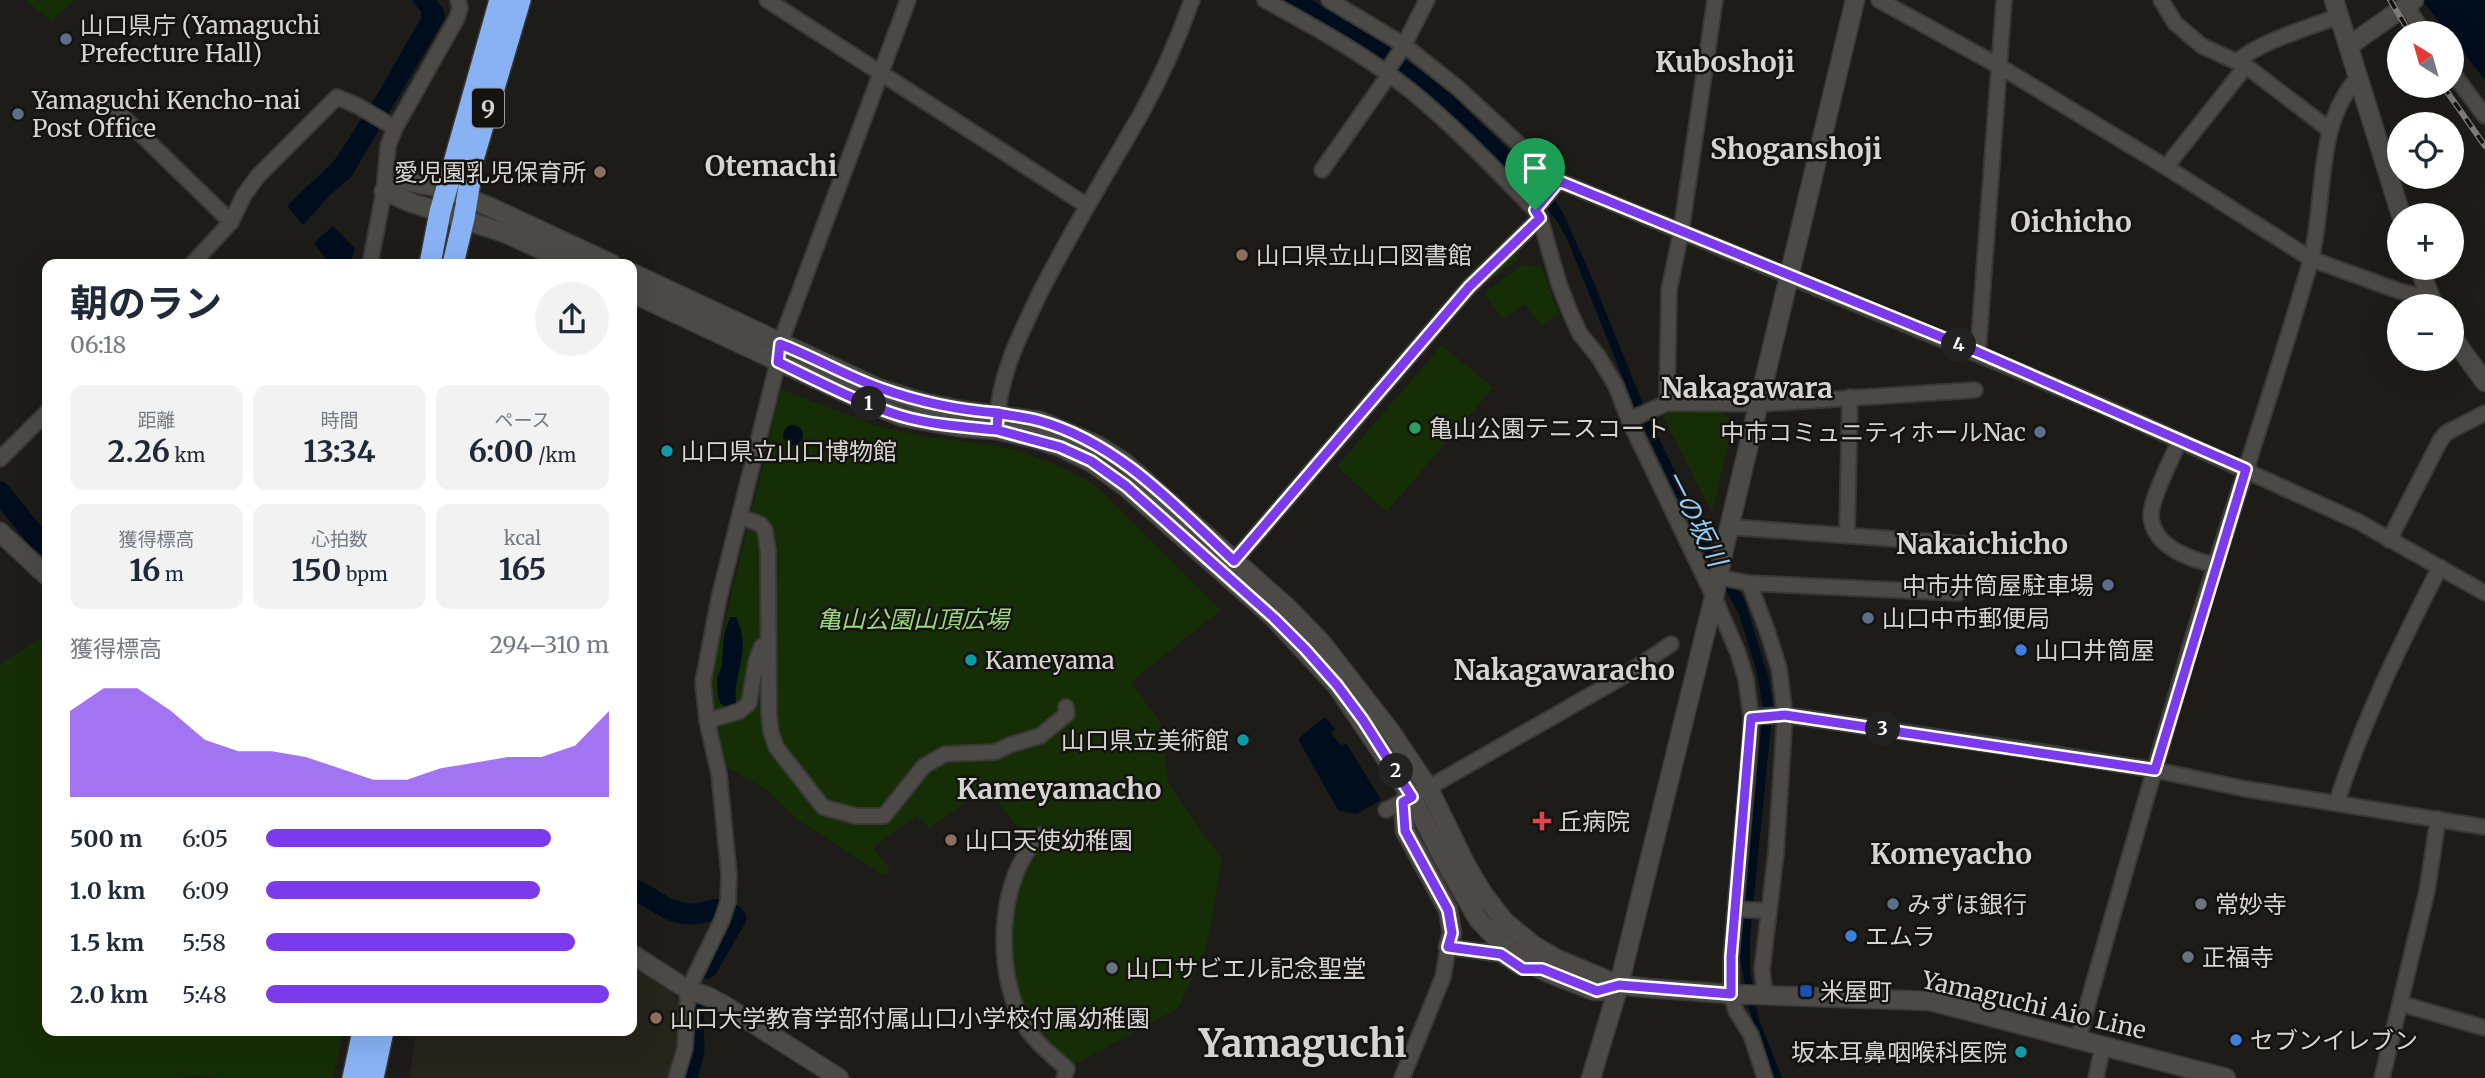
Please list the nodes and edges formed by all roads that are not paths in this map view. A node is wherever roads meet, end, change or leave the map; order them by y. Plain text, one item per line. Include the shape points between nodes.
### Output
1 (458, 0) edge
2 (500, 0) edge
3 (520, 0) edge
4 (767, 0) edge
5 (908, 0) edge
6 (1192, 0) edge
7 (1265, 0) edge
8 (1329, 0) edge
9 (1427, 0) edge
10 (1715, 0) edge
11 (1855, 0) edge
12 (1879, 0) edge
13 (2004, 0) edge
14 (2161, 0) edge
15 (2411, 2) edge
16 (2337, 8) edge
17 (2419, 21) edge
18 (2350, 45) junction
19 (1403, 47) junction
20 (2241, 64) junction
21 (1999, 66) junction
22 (881, 71) junction
23 (1388, 72) junction
24 (2359, 76) junction
25 (2464, 88) edge
26 (113, 107) dead end
27 (2485, 116) edge
28 (391, 126) junction
29 (2330, 130) junction
30 (2166, 167) junction
31 (1322, 170) dead end
32 (1557, 183) junction
33 (446, 190) junction
34 (384, 191) junction
35 (467, 197) junction
36 (2397, 203) edge
37 (1086, 205) junction
38 (1538, 211) junction
39 (440, 212) junction
40 (464, 218) junction
41 (232, 222) junction
42 (1681, 232) junction
43 (197, 259) edge
44 (371, 259) edge
45 (431, 259) edge
46 (454, 259) edge
47 (561, 259) edge
48 (601, 259) edge
49 (2311, 259) junction
50 (637, 275) edge
51 (1790, 275) junction
52 (2408, 294) edge
53 (637, 295) edge
54 (780, 344) junction
55 (1978, 352) junction
56 (2464, 353) edge
57 (778, 362) junction
58 (2485, 382) edge
59 (1975, 390) dead end
60 (1850, 397) junction
61 (1759, 404) junction
62 (1660, 406) junction
63 (2485, 413) edge
64 (42, 417) edge
65 (1631, 419) junction
66 (997, 422) junction
67 (2180, 440) junction
68 (0, 459) edge
69 (2246, 469) junction
70 (740, 517) junction
71 (1730, 527) junction
72 (0, 532) edge
73 (1847, 534) junction
74 (2389, 540) junction
75 (1962, 544) dead end
76 (1234, 561) junction
77 (2216, 565) junction
78 (2440, 567) junction
79 (42, 571) edge
80 (1718, 577) junction
81 (1743, 582) junction
82 (1958, 593) dead end
83 (2485, 593) edge
84 (1714, 597) junction
85 (768, 644) junction
86 (1671, 644) dead end
87 (1066, 707) dead end
88 (1782, 716) junction
89 (1751, 718) junction
90 (707, 721) junction
91 (2155, 770) junction
92 (1414, 795) junction
93 (2337, 802) junction
94 (1386, 810) dead end
95 (2438, 819) junction
96 (2485, 827) edge
97 (1041, 835) dead end
98 (1739, 909) junction
99 (1764, 910) junction
100 (1448, 947) junction
101 (637, 957) edge
102 (1542, 969) junction
103 (1619, 985) junction
104 (688, 990) junction
105 (1731, 994) junction
106 (1765, 994) junction
107 (2402, 1004) junction
108 (2485, 1028) edge
109 (362, 1036) edge
110 (382, 1036) edge
111 (2078, 1039) junction
112 (2103, 1045) junction
113 (353, 1078) edge
114 (373, 1078) edge
115 (676, 1078) edge
116 (839, 1078) edge
117 (1064, 1078) edge
118 (1402, 1078) edge
119 (1591, 1078) edge
120 (1765, 1078) edge
121 (2096, 1078) edge
122 (2226, 1078) edge
123 (2382, 1078) edge

1 - 28 street via 457,18
2 - 33 highway, 9
3 - 35 highway, 9 via 474,156
4 - 22 street
5 - 22 street
6 - 37 street via 1144,109
7 - 23 street
8 - 19 street
9 - 19 street
10 - 42 street
11 - 51 main road
12 - 21 street
13 - 21 street
14 - 20 street via 2175,23 2202,46
15 - 17 street
15 - 18 main road
16 - 18 main road
16 - 20 street via 2243,56
18 - 24 main road
19 - 23 street
19 - 32 street via 1458,89
20 - 29 street
20 - 30 street
21 - 30 street
21 - 55 street
22 - 37 street
22 - 54 street
23 - 31 street
23 - 38 street
24 - 29 street via 2337,108
24 - 36 main road
25 - 27 street
26 - 41 street
28 - 34 street
28 - 41 street via 337,97 258,176
29 - 49 street
30 - 49 street
32 - 38 street
32 - 42 street
33 - 34 main road via 404,181
33 - 35 main road
33 - 39 highway, 9
34 - 39 main road
34 - 44 street
35 - 40 highway, 9
35 - 48 main road
37 - 66 street via 1015,345 1000,393
38 - 65 street via 1570,312
38 - 76 street
39 - 40 main road
39 - 45 highway, 9
40 - 46 highway, 9
40 - 47 main road
41 - 43 street
42 - 51 street
42 - 62 street via 1669,290
49 - 52 street
49 - 69 street
50 - 54 main road
51 - 55 street
51 - 61 main road
53 - 57 main road
54 - 57 street
54 - 66 main road via 878,388
55 - 67 street
56 - 58 main road
57 - 66 main road via 903,417 959,427
57 - 70 street
59 - 60 street
60 - 61 street
60 - 73 street
61 - 62 street
61 - 71 main road
62 - 65 street
63 - 74 street via 2446,433
64 - 68 street
65 - 84 street
66 - 76 main road via 1040,421 1097,445 1148,481
66 - 92 main road via 1091,461 1126,486 1274,618 1337,685
67 - 69 street
67 - 77 street via 2151,516 2159,536 2171,549
69 - 74 street
69 - 77 street
70 - 85 street via 765,530
70 - 90 street via 703,682
71 - 73 street
71 - 80 main road
72 - 79 main road
73 - 75 street
74 - 78 street
76 - 92 main road via 1321,642 1391,732
77 - 91 street
78 - 83 street
78 - 93 street via 2381,687
80 - 81 street
80 - 84 main road
81 - 82 street
81 - 88 street via 1768,630 1784,693
84 - 89 street via 1746,679
84 - 103 main road
85 - 87 street via 769,715 776,747 823,807 841,813 884,816 925,766 944,754 995,752 1040,736 1067,713
85 - 90 street via 762,646 756,662 750,703 740,711
86 - 92 street
88 - 89 street
88 - 91 street
88 - 99 street via 1776,853
89 - 98 street
90 - 104 street via 719,774 728,902
91 - 93 street
91 - 111 street
92 - 94 street
92 - 100 main road via 1405,831 1448,910 1452,933
92 - 102 main road via 1478,919 1509,952
92 - 103 main road via 1504,921 1557,959
93 - 95 street
95 - 96 street
95 - 107 street
97 - 117 street via 1031,845 1005,907 1008,984 1035,1040 1067,1069
98 - 99 street
98 - 105 street
99 - 106 street
100 - 102 street via 1501,954 1523,969
100 - 118 street via 1443,976
101 - 104 main road
102 - 103 main road via 1597,991
103 - 105 main road, Yamaguchi Aio Line
103 - 119 main road
104 - 115 street via 685,1048
104 - 116 main road via 724,1005
105 - 106 main road, Yamaguchi Aio Line
105 - 120 street
106 - 111 main road, Yamaguchi Aio Line via 1930,1001
107 - 108 street
107 - 123 street
109 - 113 highway
110 - 114 highway
111 - 112 main road, Yamaguchi Aio Line
112 - 121 street
112 - 122 main road, Yamaguchi Aio Line

